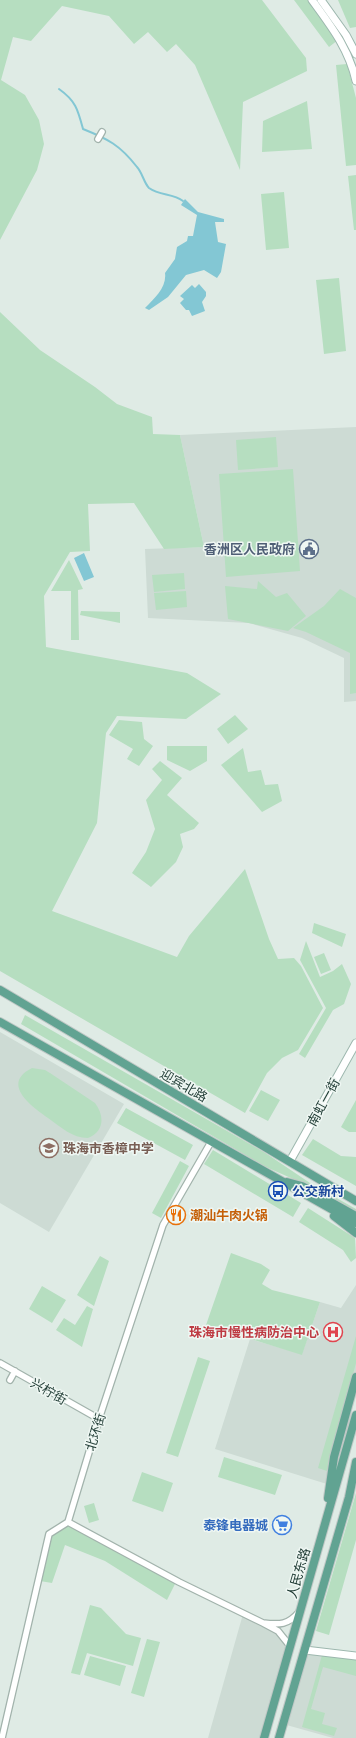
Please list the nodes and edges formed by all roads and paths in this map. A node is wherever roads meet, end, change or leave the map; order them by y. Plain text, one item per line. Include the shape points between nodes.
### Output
1 (312, 0) edge
2 (320, 0) edge
3 (356, 54) edge
4 (356, 81) edge
5 (102, 132) dead end
6 (98, 139) dead end
7 (0, 990) edge
8 (0, 1022) edge
9 (356, 1044) edge
10 (211, 1142) junction
11 (290, 1161) junction
12 (277, 1179) junction
13 (320, 1179) junction
14 (356, 1194) edge
15 (356, 1201) edge
16 (323, 1206) junction
17 (356, 1216) edge
18 (356, 1223) edge
19 (356, 1233) edge
20 (0, 1363) edge
21 (15, 1371) junction
22 (356, 1376) edge
23 (10, 1380) dead end
24 (356, 1415) edge
25 (99, 1419) junction
26 (356, 1462) edge
27 (356, 1482) edge
28 (349, 1497) junction
29 (68, 1522) junction
30 (324, 1526) junction
31 (300, 1610) junction
32 (263, 1623) junction
33 (290, 1646) junction
34 (305, 1650) junction
35 (356, 1656) edge
36 (2, 1738) edge
37 (264, 1738) edge
38 (279, 1738) edge

1 - 4 main road via 343,43
2 - 3 main road via 346,35
5 - 6 street
7 - 11 main road, 迎宾北路
8 - 10 main road
9 - 11 main road, 南虹一街
10 - 12 main road
10 - 25 street, 北环街 via 163,1225
11 - 13 main road, 迎宾北路
12 - 16 main road
12 - 17 main road via 302,1186
13 - 14 main road
13 - 15 main road, 迎宾北路
16 - 18 main road
16 - 19 main road
20 - 21 street, 兴柠街
21 - 23 street
21 - 25 street, 兴柠街
22 - 30 main road via 334,1457
24 - 30 main road, 人民东路
25 - 29 street, 北环街
26 - 28 main road
27 - 28 main road
28 - 34 main road
29 - 32 street via 179,1582
29 - 36 street via 49,1534
30 - 31 main road, 人民东路
31 - 32 street via 290,1622 283,1625
31 - 33 main road, 人民东路
32 - 33 street via 278,1632
33 - 37 main road, 人民东路
34 - 35 main road
34 - 38 main road

